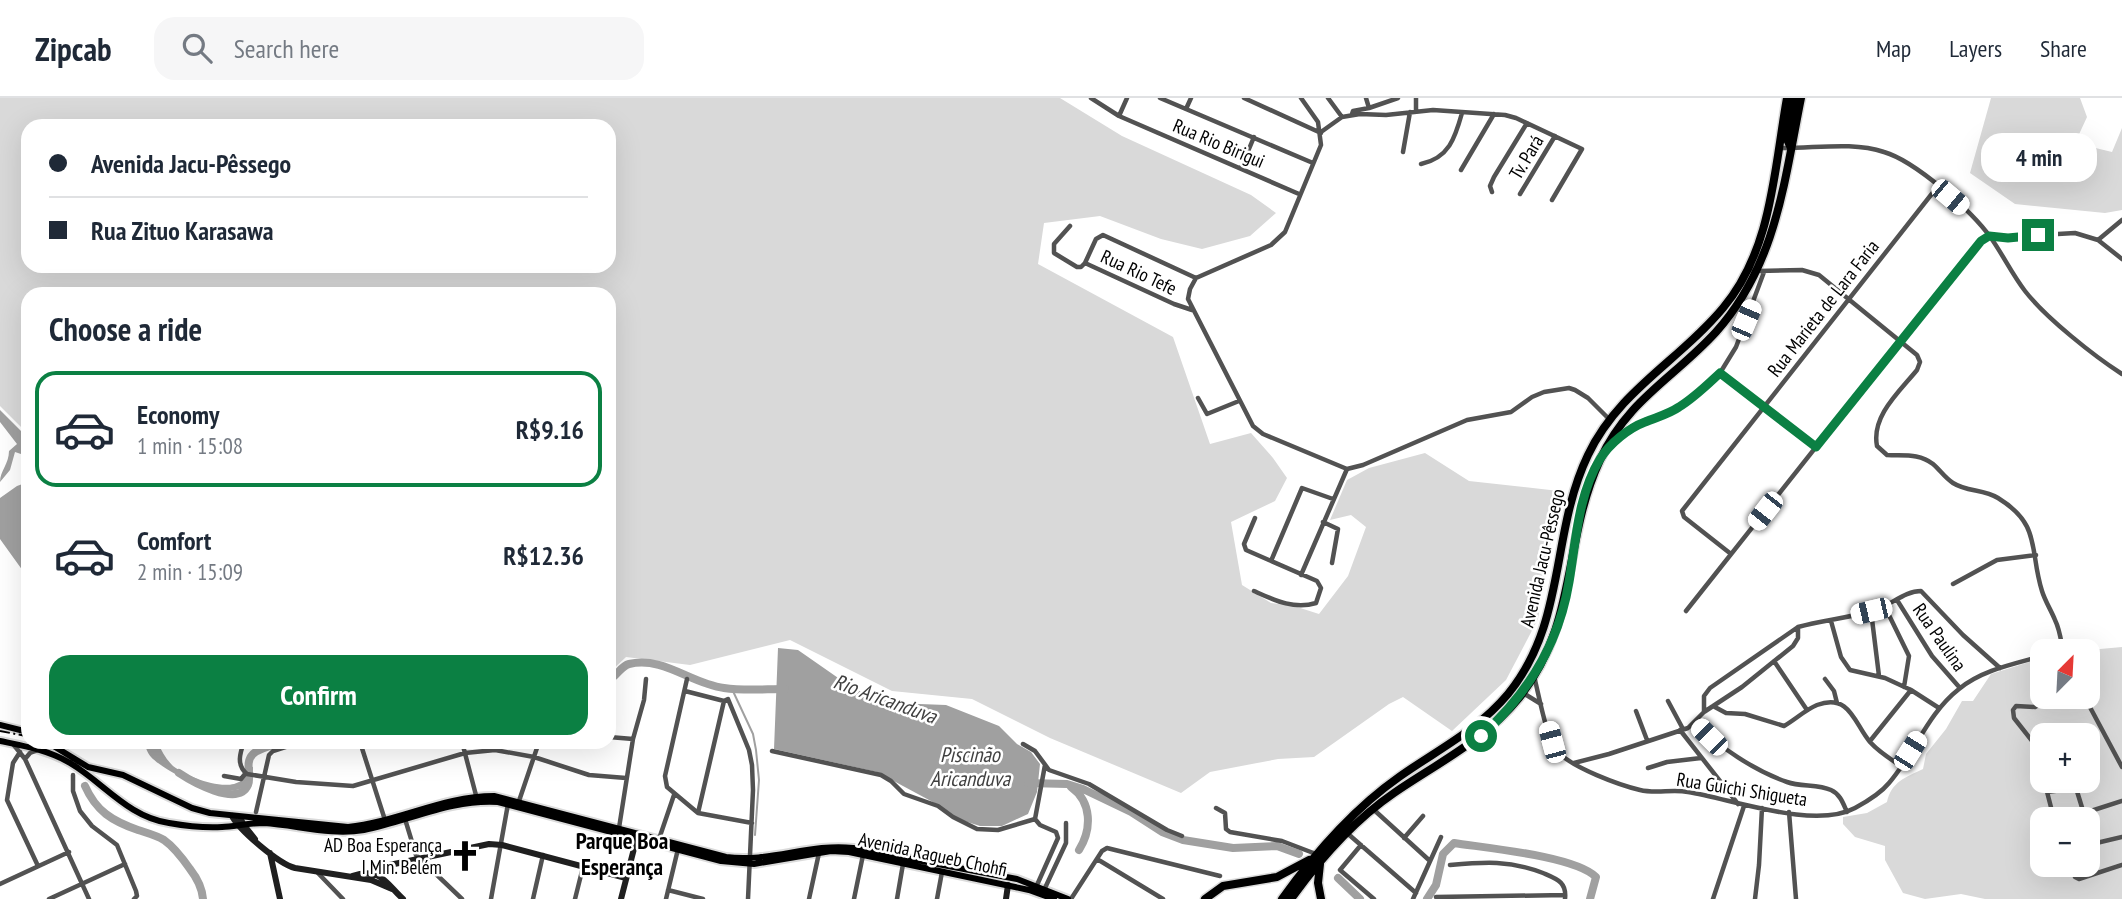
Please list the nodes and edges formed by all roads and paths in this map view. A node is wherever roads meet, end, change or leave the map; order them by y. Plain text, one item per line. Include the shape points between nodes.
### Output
1 (1091, 98) edge
2 (1127, 98) edge
3 (1160, 98) edge
4 (1191, 98) edge
5 (1244, 98) edge
6 (1301, 98) edge
7 (1328, 98) edge
8 (1366, 98) edge
9 (1398, 98) edge
10 (1416, 98) edge
11 (1787, 98) edge
12 (1793, 98) edge
13 (1801, 98) edge
14 (1369, 108) junction
15 (1186, 109) junction
16 (1413, 111) junction
17 (1462, 113) junction
18 (1352, 114) junction
19 (1494, 114) junction
20 (1119, 116) junction
21 (1342, 117) junction
22 (1318, 121) junction
23 (1527, 123) junction
24 (1311, 127) junction
25 (1321, 133) junction
26 (1555, 136) junction
27 (1254, 137) junction
28 (1778, 148) junction
29 (1791, 148) junction
30 (1403, 152) dead end
31 (1777, 160) junction
32 (1313, 163) junction
33 (1421, 164) dead end
34 (1241, 167) junction
35 (1461, 170) dead end
36 (1938, 186) junction
37 (1492, 192) dead end
38 (1299, 194) junction
39 (1520, 194) dead end
40 (1552, 200) dead end
41 (1780, 202) junction
42 (2122, 220) edge
43 (1070, 226) dead end
44 (1989, 236) junction
45 (2098, 240) junction
46 (2122, 259) edge
47 (1085, 263) junction
48 (1761, 271) junction
49 (1196, 278) junction
50 (1848, 298) junction
51 (1193, 310) junction
52 (1900, 341) junction
53 (1720, 373) junction
54 (2122, 374) edge
55 (1198, 398) dead end
56 (1239, 401) junction
57 (1763, 406) junction
58 (1609, 419) junction
59 (1816, 447) junction
60 (1601, 458) junction
61 (1347, 469) junction
62 (1333, 499) junction
63 (1255, 518) dead end
64 (1323, 522) junction
65 (1731, 554) junction
66 (2036, 555) junction
67 (1271, 561) junction
68 (1332, 563) dead end
69 (1301, 575) junction
70 (1953, 584) dead end
71 (1254, 592) dead end
72 (1898, 600) junction
73 (1885, 607) junction
74 (1686, 611) dead end
75 (1871, 611) junction
76 (1830, 621) junction
77 (1798, 627) junction
78 (2061, 639) edge
79 (2030, 659) edge
80 (1774, 661) junction
81 (2000, 668) junction
82 (1534, 676) junction
83 (1879, 676) junction
84 (646, 679) dead end
85 (687, 679) dead end
86 (1825, 679) dead end
87 (1905, 687) junction
88 (1960, 688) junction
89 (1911, 690) junction
90 (685, 691) junction
91 (1523, 693) junction
92 (724, 701) junction
93 (1668, 701) dead end
94 (1837, 703) junction
95 (1542, 704) junction
96 (1713, 706) junction
97 (2030, 706) edge
98 (1939, 708) junction
99 (2091, 709) edge
100 (1807, 710) junction
101 (1636, 711) dead end
102 (1704, 712) junction
103 (720, 713) junction
104 (733, 713) junction
105 (1695, 723) junction
106 (0, 727) edge
107 (21, 730) edge
108 (1681, 730) junction
109 (2030, 737) edge
110 (616, 738) edge
111 (633, 739) junction
112 (1647, 740) junction
113 (0, 741) edge
114 (1870, 741) junction
115 (1023, 744) dead end
116 (21, 746) edge
117 (21, 749) edge
118 (23, 749) edge
119 (35, 749) edge
120 (58, 749) edge
121 (242, 749) edge
122 (279, 749) edge
123 (363, 749) edge
124 (464, 749) edge
125 (537, 749) edge
126 (39, 750) junction
127 (772, 751) dead end
128 (465, 753) junction
129 (534, 757) junction
130 (1701, 758) junction
131 (25, 759) junction
132 (1574, 763) junction
133 (1045, 764) junction
134 (1901, 766) junction
135 (2122, 767) edge
136 (1648, 768) dead end
137 (247, 774) junction
138 (72, 775) dead end
139 (224, 776) dead end
140 (264, 778) junction
141 (626, 778) junction
142 (372, 781) junction
143 (674, 795) junction
144 (477, 798) junction
145 (519, 801) junction
146 (2122, 801) edge
147 (508, 804) junction
148 (1741, 805) junction
149 (1216, 808) dead end
150 (1373, 808) junction
151 (1762, 808) junction
152 (2100, 809) edge
153 (256, 812) dead end
154 (1847, 812) junction
155 (698, 813) junction
156 (1789, 813) junction
157 (1423, 816) dead end
158 (405, 819) junction
159 (1035, 819) junction
160 (384, 820) junction
161 (238, 821) junction
162 (257, 823) junction
163 (752, 823) junction
164 (1066, 823) dead end
165 (619, 828) junction
166 (1347, 833) junction
167 (638, 836) junction
168 (1182, 836) dead end
169 (254, 837) junction
170 (1441, 837) dead end
171 (2122, 837) edge
172 (1404, 838) junction
173 (659, 839) junction
174 (2100, 842) edge
175 (502, 845) junction
176 (1361, 845) junction
177 (678, 849) junction
178 (69, 852) junction
179 (270, 853) junction
180 (818, 853) junction
181 (543, 855) junction
182 (863, 855) junction
183 (1316, 858) junction
184 (1097, 859) junction
185 (419, 860) junction
186 (280, 861) junction
187 (1430, 861) junction
188 (749, 862) junction
189 (125, 864) junction
190 (903, 864) junction
191 (1450, 865) dead end
192 (38, 866) junction
193 (583, 866) junction
194 (2122, 866) edge
195 (317, 872) junction
196 (942, 872) junction
197 (2100, 873) edge
198 (372, 876) junction
199 (1220, 876) dead end
200 (626, 878) junction
201 (83, 883) junction
202 (0, 884) edge
203 (278, 885) junction
204 (1037, 885) junction
205 (1008, 886) junction
206 (1045, 888) junction
207 (668, 890) junction
208 (1416, 893) junction
209 (136, 897) edge
210 (1436, 897) edge
211 (1565, 897) edge
212 (49, 899) edge
213 (89, 899) edge
214 (280, 899) edge
215 (343, 899) edge
216 (403, 899) edge
217 (462, 899) edge
218 (491, 899) edge
219 (533, 899) edge
220 (575, 899) edge
221 (621, 899) edge
222 (666, 899) edge
223 (703, 899) edge
224 (748, 899) edge
225 (809, 899) edge
226 (854, 899) edge
227 (897, 899) edge
228 (937, 899) edge
229 (1006, 899) edge
230 (1054, 899) edge
231 (1070, 899) edge
232 (1163, 899) edge
233 (1205, 899) edge
234 (1282, 899) edge
235 (1292, 899) edge
236 (1321, 899) edge
237 (1374, 899) edge
238 (1413, 899) edge
239 (1713, 899) edge
240 (1755, 899) edge
241 (1796, 899) edge

1 - 20 street, Rua Rio Birigui
2 - 20 street
3 - 15 street
4 - 15 street
5 - 24 street
6 - 22 street
7 - 21 street
8 - 14 street
9 - 14 street
10 - 16 street
11 - 28 highway, Avenida Jacu-Pêssego
12 - 29 highway via 1786,138
13 - 29 highway, Avenida Jacu-Pêssego
14 - 18 street
15 - 27 street
16 - 17 street
16 - 18 street
16 - 30 street
17 - 19 street
17 - 33 street via 1451,146 1438,158
18 - 21 street
19 - 23 street
19 - 35 street
20 - 34 street, Rua Rio Birigui
21 - 25 street
22 - 24 street
22 - 25 street
23 - 26 street
23 - 37 street via 1494,177
24 - 25 street
25 - 32 street
26 - 39 street, Tv. Pará
26 - 40 street via 1582,152
27 - 32 street
27 - 34 street
28 - 29 street
28 - 31 highway, Avenida Jacu-Pêssego
29 - 36 street via 1874,149 1903,160
29 - 41 highway, Avenida Jacu-Pêssego
31 - 41 highway via 1781,154 1785,157
31 - 58 highway, Avenida Jacu-Pêssego via 1764,229 1737,290 1709,325 1636,388
32 - 38 street
34 - 38 street, Rua Rio Birigui
36 - 44 street
36 - 50 street, Rua Marieta de Lara Faria
38 - 49 street via 1280,238
41 - 48 highway, Avenida Jacu-Pêssego
42 - 45 street
43 - 47 street via 1054,244 1054,253 1077,267
44 - 45 street via 2064,233
44 - 52 street
44 - 54 street via 2037,304
45 - 46 street
47 - 49 street, Rua Rio Tefe via 1096,239 1103,235
47 - 51 street, Rua Rio Tefe
48 - 50 street via 1813,272
48 - 53 street via 1736,347
48 - 60 highway, Avenida Jacu-Pêssego via 1728,318 1642,399
49 - 51 street via 1188,294
50 - 52 street
50 - 57 street, Rua Marieta de Lara Faria
51 - 56 street
52 - 59 street
52 - 66 street via 1917,355 1919,366 1881,417 1875,441 1879,450 1887,455 1919,456 1953,484 2002,500 2029,528
53 - 57 street
53 - 60 street via 1680,407 1630,429
55 - 56 street via 1208,414
56 - 61 street via 1258,430
57 - 59 street
57 - 65 street, Rua Marieta de Lara Faria via 1681,515
58 - 61 street via 1575,390 1544,392 1511,412 1467,420
58 - 183 highway, Avenida Jacu-Pêssego via 1573,490 1545,627 1522,673 1477,726 1387,786 1342,826
59 - 65 street
60 - 82 highway, Avenida Jacu-Pêssego via 1582,507 1557,630
61 - 62 street
62 - 64 street
62 - 67 street via 1302,488
63 - 67 street via 1245,549
64 - 68 street via 1338,529
64 - 69 street
65 - 74 street
66 - 70 street via 2001,559
66 - 78 street via 2041,588
67 - 69 street
69 - 71 street via 1321,585 1314,604 1288,604
72 - 73 street
72 - 81 street via 1922,591
72 - 88 street, Rua Paulina via 1932,656
73 - 75 street
73 - 87 street via 1909,656
75 - 76 street
75 - 83 street
76 - 77 street
76 - 83 street via 1847,667
77 - 80 street via 1797,642
77 - 102 street via 1710,688 1704,696
79 - 81 street, Rua Guichi Shigueta
80 - 96 street
80 - 100 street
81 - 88 street, Rua Guichi Shigueta
82 - 91 highway, Avenida Jacu-Pêssego
82 - 95 street, Rua Guichi Shigueta
83 - 87 street
84 - 111 street
85 - 90 street
86 - 94 street
87 - 89 street
88 - 98 street, Rua Guichi Shigueta
89 - 98 street
89 - 114 street
90 - 92 street
90 - 143 street via 665,779
91 - 95 street
91 - 150 highway, Avenida Jacu-Pêssego via 1481,736
92 - 103 street
92 - 104 street via 728,700
93 - 108 street
94 - 100 street
94 - 114 street via 1854,716
95 - 132 street, Rua Guichi Shigueta via 1554,747
96 - 100 street via 1778,726 1786,726
96 - 102 street
97 - 109 street via 2013,710
98 - 134 street, Rua Guichi Shigueta
99 - 135 street
101 - 112 street
102 - 105 street
103 - 104 street
103 - 155 street
104 - 163 street via 751,757
105 - 108 street
105 - 154 street via 1726,751 1779,779 1833,791
106 - 107 main road
108 - 112 street
108 - 130 street
110 - 111 street
111 - 141 street
112 - 132 street
113 - 116 main road, Avenida Ragueb Chohfi
114 - 134 street
115 - 133 street
117 - 192 street via 13,763 7,800
118 - 131 street
119 - 126 main road, Avenida Ragueb Chohfi
120 - 161 main road, Avenida Ragueb Chohfi via 88,767 123,775 192,808
121 - 137 street via 239,762
122 - 140 street via 267,760
123 - 142 street
124 - 128 street
125 - 129 street
126 - 131 street
126 - 161 main road, Avenida Ragueb Chohfi via 69,762 153,820 199,826
127 - 159 street via 881,775 908,796 977,828 998,830
128 - 129 street via 502,750
128 - 142 street
128 - 144 street
129 - 141 street via 589,775
129 - 145 street
130 - 136 street
130 - 148 street
131 - 178 street
132 - 148 street, Rua Guichi Shigueta via 1640,790 1688,792
133 - 159 street
133 - 168 street
134 - 154 street, Rua Guichi Shigueta via 1881,791
137 - 139 street via 241,779
137 - 140 street
138 - 189 street via 80,811 117,845
140 - 142 street via 345,787
140 - 153 street
141 - 165 street
142 - 160 street
143 - 155 street
143 - 173 street
144 - 145 main road, Avenida Ragueb Chohfi
144 - 147 main road, Avenida Ragueb Chohfi
144 - 158 main road, Avenida Ragueb Chohfi
144 - 160 main road, Avenida Ragueb Chohfi via 450,800
145 - 165 main road, Avenida Ragueb Chohfi
146 - 152 street
147 - 167 main road, Avenida Ragueb Chohfi
147 - 175 street
148 - 151 street, Rua Guichi Shigueta
148 - 239 street
149 - 183 street via 1225,813 1230,832 1282,841
150 - 166 highway, Avenida Jacu-Pêssego
150 - 172 street
151 - 156 street, Rua Guichi Shigueta
151 - 240 street
154 - 156 street, Rua Guichi Shigueta
155 - 163 street
156 - 241 street
157 - 172 street
158 - 162 main road, Avenida Ragueb Chohfi via 353,831
158 - 185 street
159 - 204 street via 1058,838
160 - 161 main road, Avenida Ragueb Chohfi via 335,827
161 - 162 main road, Avenida Ragueb Chohfi
161 - 169 street
162 - 169 main road
163 - 188 street
164 - 206 street via 1066,843
165 - 167 main road, Avenida Ragueb Chohfi
166 - 176 street
166 - 183 highway, Avenida Jacu-Pêssego
167 - 173 main road, Avenida Ragueb Chohfi
167 - 177 main road, Avenida Ragueb Chohfi
167 - 200 street
169 - 179 street
170 - 187 street
171 - 174 street
172 - 187 street
173 - 188 main road, Avenida Ragueb Chohfi
175 - 181 street
175 - 185 street
175 - 218 street
176 - 208 street
176 - 237 street via 1340,870
177 - 188 main road, Avenida Ragueb Chohfi via 721,861
177 - 207 street
178 - 192 street
178 - 201 street
179 - 186 street
179 - 203 street
180 - 182 main road, Avenida Ragueb Chohfi
180 - 188 main road, Avenida Ragueb Chohfi
180 - 225 street
181 - 193 street
181 - 219 street
182 - 190 main road, Avenida Ragueb Chohfi
182 - 226 street
183 - 233 highway via 1277,877 1223,886
183 - 234 highway, Avenida Jacu-Pêssego
183 - 235 highway, Avenida Jacu-Pêssego
183 - 236 highway
184 - 199 street via 1107,848
184 - 231 street
184 - 232 street
185 - 198 street via 380,867
185 - 217 street
186 - 195 street
186 - 203 street
187 - 208 street
188 - 204 main road, Avenida Ragueb Chohfi via 846,847
188 - 224 street
189 - 201 street
189 - 209 street
190 - 196 main road, Avenida Ragueb Chohfi
190 - 227 street
191 - 211 street via 1522,865 1559,880
192 - 202 street
193 - 200 street
193 - 220 street
194 - 197 street
195 - 198 street
195 - 215 street
196 - 205 main road, Avenida Ragueb Chohfi
196 - 228 street
198 - 216 street
200 - 221 street
201 - 212 street
201 - 213 street
203 - 214 street
204 - 205 main road via 1011,882
204 - 206 main road, Avenida Ragueb Chohfi
205 - 229 street
205 - 230 main road, Avenida Ragueb Chohfi
206 - 231 main road, Avenida Ragueb Chohfi
207 - 222 street
207 - 223 street
208 - 238 street
210 - 211 street

